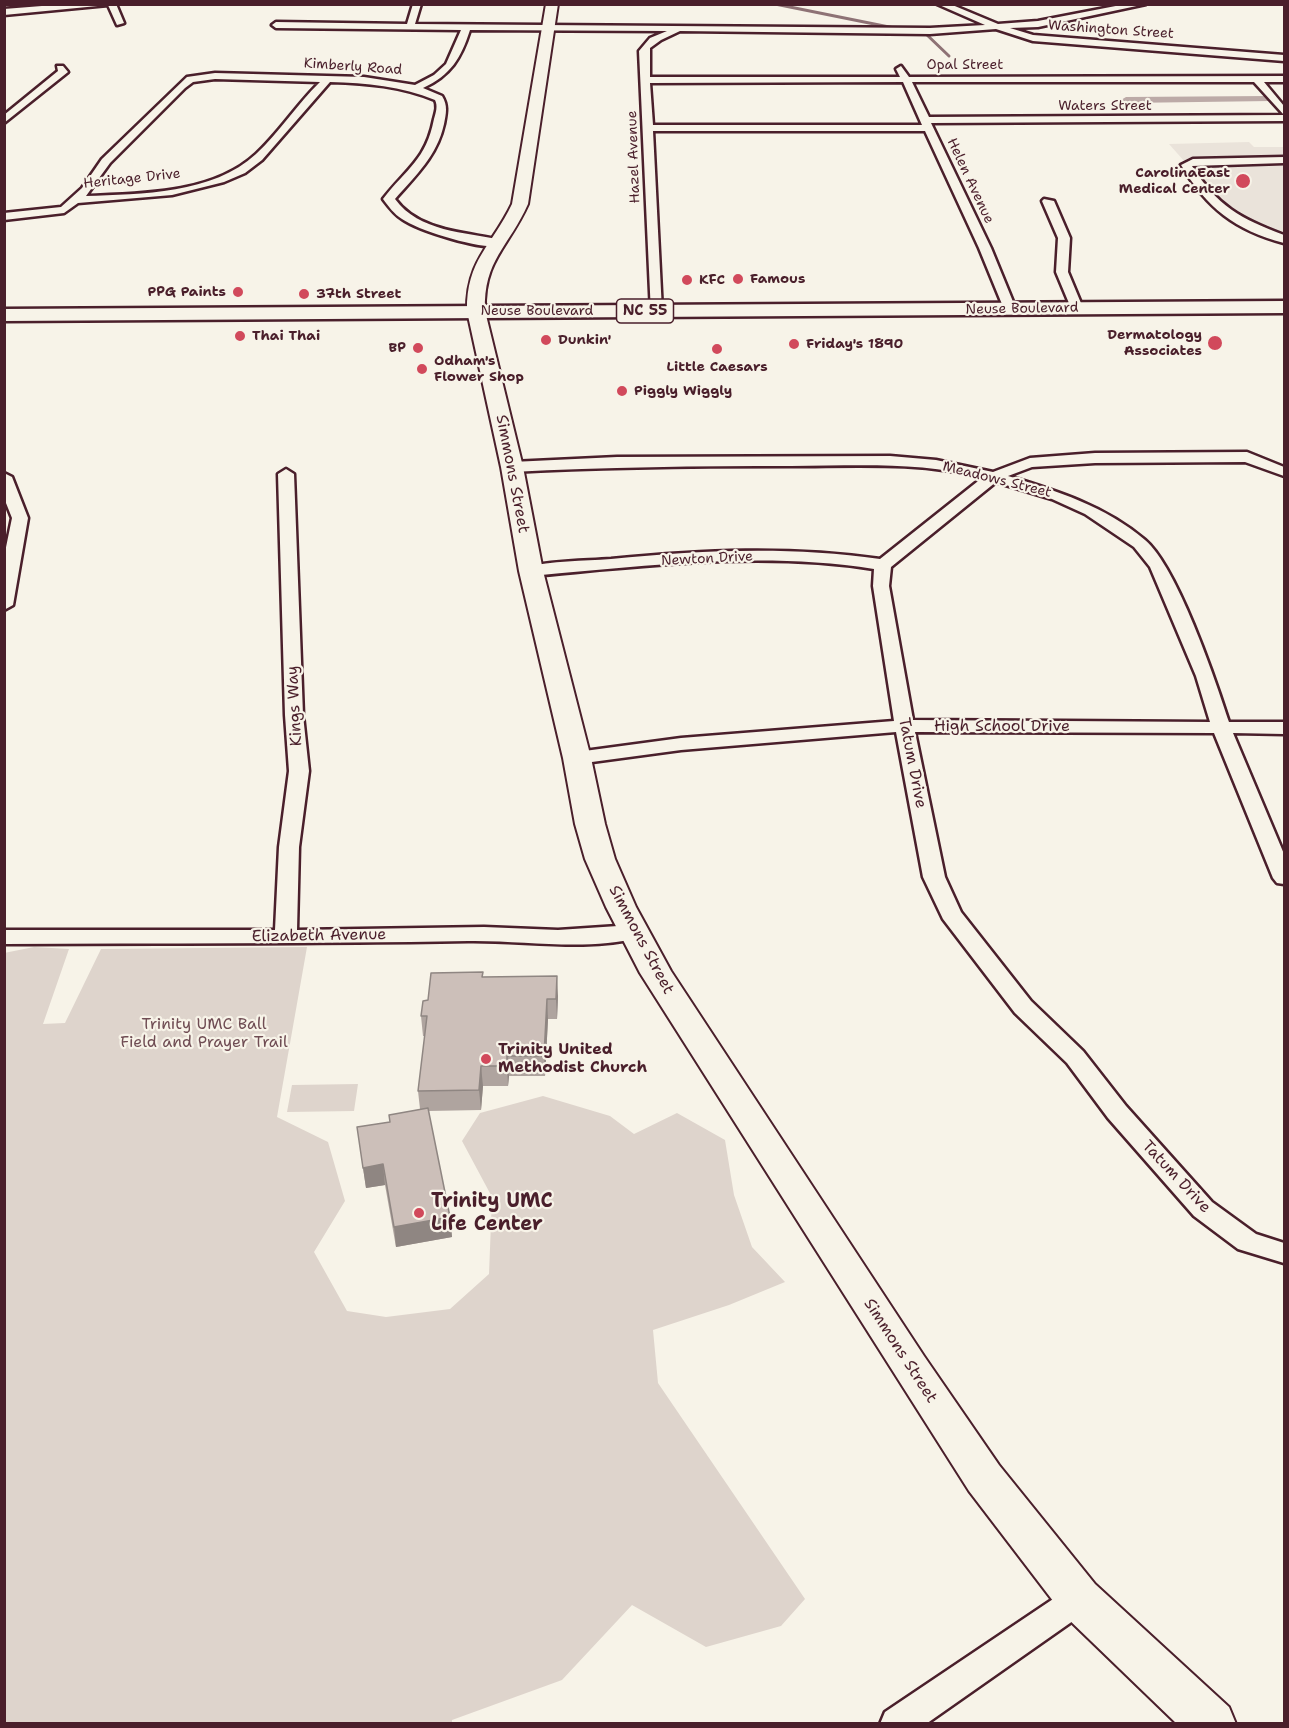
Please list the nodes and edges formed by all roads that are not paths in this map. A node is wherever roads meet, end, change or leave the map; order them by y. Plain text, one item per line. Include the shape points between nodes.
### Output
1 (105, 4) edge
2 (112, 4) edge
3 (417, 4) edge
4 (941, 4) edge
5 (1142, 4) edge
6 (4, 12) edge
7 (549, 20) edge
8 (120, 23) dead end
9 (276, 24) dead end
10 (410, 27) junction
11 (684, 27) junction
12 (1000, 27) junction
13 (466, 28) junction
14 (1284, 58) edge
15 (900, 66) dead end
16 (60, 68) dead end
17 (328, 78) junction
18 (906, 79) junction
19 (1257, 79) junction
20 (1284, 79) edge
21 (646, 80) junction
22 (416, 88) junction
23 (1284, 112) edge
24 (1284, 118) edge
25 (4, 120) edge
26 (927, 124) junction
27 (646, 128) junction
28 (1284, 160) edge
29 (76, 200) junction
30 (1048, 201) dead end
31 (4, 217) edge
32 (1284, 239) edge
33 (497, 243) junction
34 (1284, 307) edge
35 (1077, 308) junction
36 (1010, 309) junction
37 (656, 310) junction
38 (476, 311) junction
39 (4, 315) edge
40 (512, 468) junction
41 (1284, 472) edge
42 (286, 474) dead end
43 (4, 477) edge
44 (993, 477) junction
45 (12, 531) edge
46 (882, 565) junction
47 (531, 571) junction
48 (4, 605) edge
49 (904, 726) junction
50 (1221, 728) junction
51 (1284, 728) edge
52 (577, 758) junction
53 (1284, 878) edge
54 (633, 932) junction
55 (4, 937) edge
56 (286, 937) junction
57 (1284, 1253) edge
58 (1079, 1599) junction
59 (897, 1724) edge
60 (1212, 1724) edge

1 - 6 street
2 - 8 street
3 - 10 street
4 - 12 street, Washington Street
5 - 12 street, Hazel Avenue via 1055,22
7 - 11 street, Hazel Avenue
7 - 13 street, Hazel Avenue
7 - 33 street, Simmons Street via 520,204
9 - 10 street, Hazel Avenue
10 - 13 street, Hazel Avenue
11 - 12 street, Hazel Avenue via 897,32
11 - 21 street, Hazel Avenue via 647,45
12 - 14 street, Washington Street via 1033,38
13 - 22 street via 456,59 447,71
15 - 18 street, Helen Avenue
16 - 25 street via 63,72
17 - 22 street, Kimberly Road
17 - 29 street, Heritage Drive via 257,159 233,173 200,186
17 - 29 street, Kimberly Road via 215,76 189,80 106,161
18 - 19 street, Opal Street
18 - 21 street, Opal Street
18 - 26 street, Helen Avenue
19 - 20 street, Opal Street
19 - 23 street
21 - 27 street, Hazel Avenue
22 - 33 street, Kimberly Road via 439,98 442,105 436,136 426,157 389,199 394,208 442,232
24 - 26 street, Waters Street
26 - 27 street, Waters Street
26 - 36 street, Helen Avenue
27 - 37 street, Hazel Avenue
28 - 32 street via 1186,165 1224,214 1240,224
29 - 31 street via 64,210
30 - 35 street via 1064,238 1062,272
33 - 38 street, Simmons Street via 476,277
34 - 35 main road, Neuse Boulevard / NC 55
35 - 36 main road, Neuse Boulevard / NC 55
36 - 37 main road, Neuse Boulevard / NC 55
37 - 38 main road, Neuse Boulevard / NC 55
38 - 39 main road, Neuse Boulevard / NC 55
38 - 40 street, Simmons Street
40 - 44 street, Meadows Street via 617,462 890,461 936,465
40 - 47 street, Simmons Street
41 - 44 street via 1247,457 1095,458 1030,463
42 - 56 street, Kings Way via 299,771 289,847
43 - 45 street via 20,518
44 - 46 street
44 - 50 street, Meadows Street via 1058,496 1091,511 1133,538 1152,557 1205,676
45 - 48 street
46 - 47 street, Newton Drive via 845,558 779,554
46 - 49 street, Tatum Drive via 884,611
47 - 52 street, Simmons Street
49 - 50 street, High School Drive
49 - 52 street, High School Drive via 681,744
49 - 57 street, Tatum Drive via 934,877 951,914 1023,1006 1075,1057 1203,1209 1247,1242
50 - 51 street, High School Drive
50 - 53 street, Meadows Street
52 - 54 street, Simmons Street via 600,860
54 - 56 street, Elizabeth Avenue via 519,938 484,934
54 - 58 street, Simmons Street via 910,1368 984,1478
55 - 56 street, Elizabeth Avenue
58 - 59 street
58 - 60 street, Simmons Street

